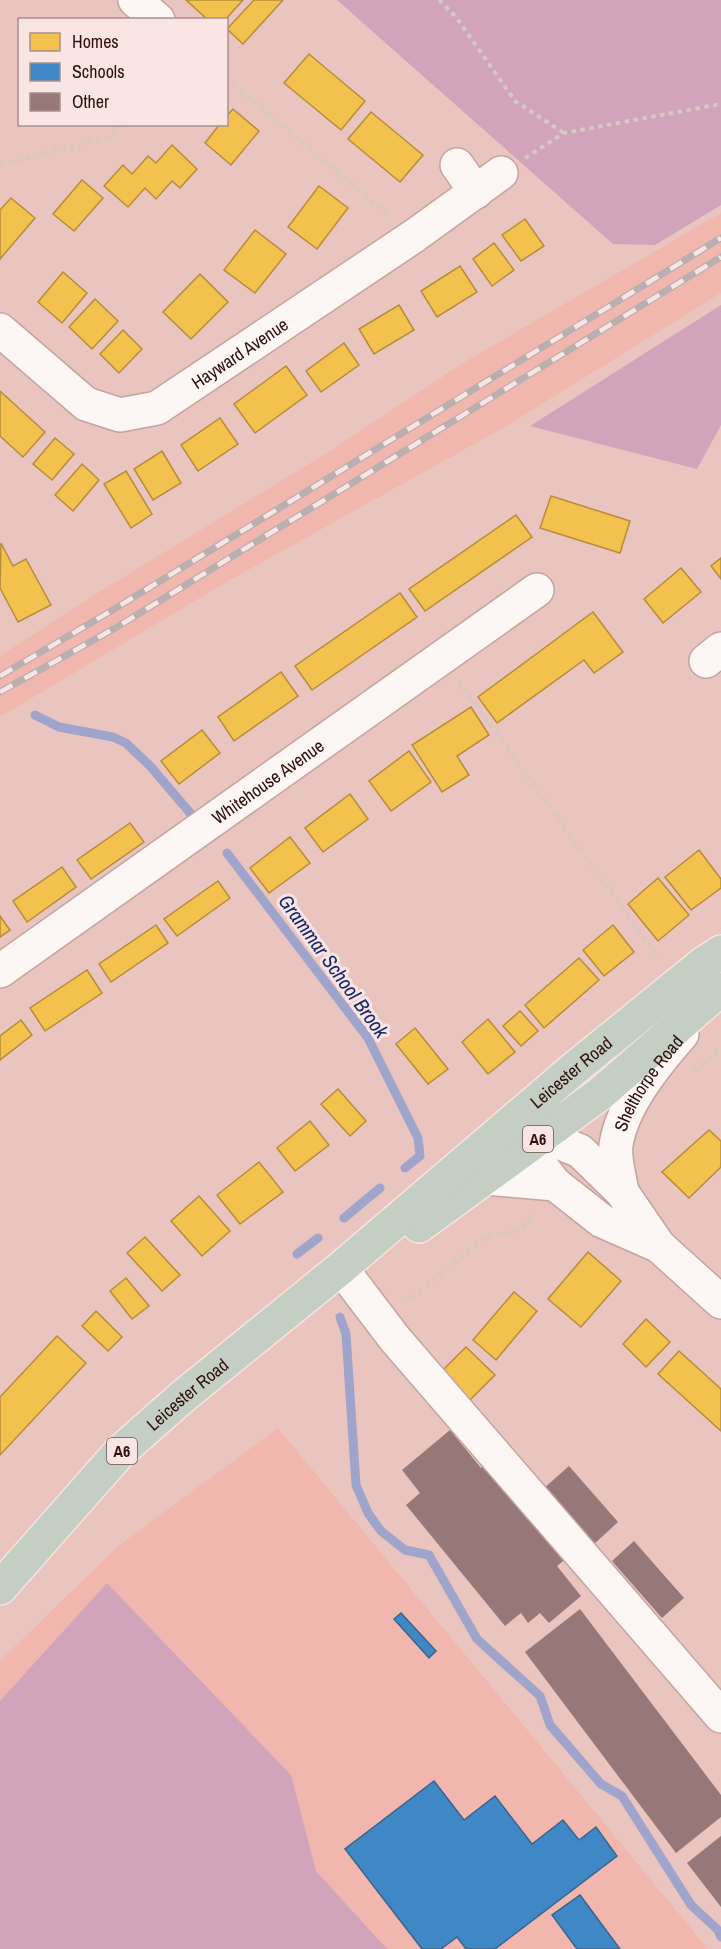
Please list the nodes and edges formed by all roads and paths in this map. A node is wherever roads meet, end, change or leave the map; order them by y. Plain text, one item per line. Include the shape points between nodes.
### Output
1 (135, 0) edge
2 (439, 0) edge
3 (156, 18) edge
4 (228, 80) edge
5 (721, 105) edge
6 (120, 126) edge
7 (564, 133) junction
8 (0, 165) edge
9 (457, 165) dead end
10 (489, 182) junction
11 (414, 236) junction
12 (0, 330) edge
13 (537, 590) dead end
14 (441, 659) junction
15 (721, 952) edge
16 (0, 971) edge
17 (678, 984) junction
18 (721, 989) edge
19 (539, 1099) junction
20 (532, 1144) junction
21 (476, 1168) junction
22 (555, 1184) junction
23 (622, 1192) junction
24 (659, 1246) junction
25 (341, 1268) junction
26 (721, 1302) edge
27 (368, 1304) junction
28 (0, 1588) edge
29 (721, 1716) edge

1 - 3 street
2 - 7 path via 456,17 515,101
4 - 11 path
5 - 7 path
6 - 8 path via 112,136
7 - 10 path
9 - 10 street
10 - 11 street, Hayward Avenue
11 - 12 street, Hayward Avenue via 157,408 120,415 86,404
13 - 14 street, Whitehouse Avenue
14 - 16 street, Whitehouse Avenue
14 - 17 path
15 - 17 highway, Leicester Road / A6
17 - 19 highway, Leicester Road / A6
18 - 20 highway, Leicester Road / A6 via 600,1094
18 - 23 street, Shelthorpe Road via 660,1059 621,1124 615,1148
19 - 20 street, Shelthorpe Road via 529,1123
19 - 21 highway, Leicester Road / A6
20 - 21 street, Shelthorpe Road via 498,1149
20 - 22 street, Shelthorpe Road via 538,1162
20 - 23 street, Shelthorpe Road via 558,1142 580,1151
21 - 22 street
21 - 25 highway, Leicester Road / A6
22 - 24 street, Shelthorpe Road via 602,1221
22 - 27 path via 520,1231 486,1236 411,1299
23 - 24 street, Shelthorpe Road
24 - 26 street, Shelthorpe Road
25 - 27 street
25 - 28 highway, Leicester Road / A6 via 181,1398 119,1454
27 - 29 street

